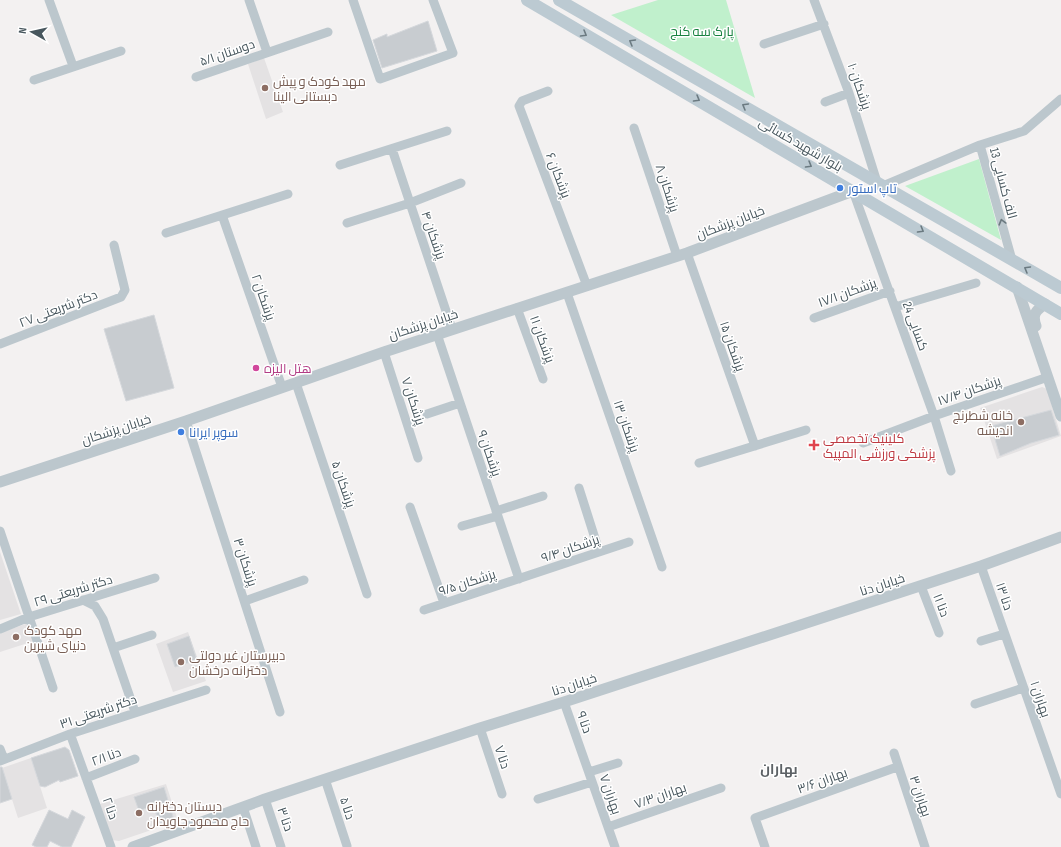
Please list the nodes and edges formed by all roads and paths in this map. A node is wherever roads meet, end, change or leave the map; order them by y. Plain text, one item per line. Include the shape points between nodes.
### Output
1 (49, 0) edge
2 (249, 0) edge
3 (354, 0) edge
4 (433, 0) edge
5 (527, 0) edge
6 (559, 0) edge
7 (814, 0) edge
8 (578, 11) junction
9 (824, 24) junction
10 (569, 25) junction
11 (328, 32) dead end
12 (764, 44) dead end
13 (121, 51) dead end
14 (267, 52) junction
15 (73, 66) junction
16 (196, 77) dead end
17 (34, 80) dead end
18 (548, 91) dead end
19 (849, 93) junction
20 (1061, 99) edge
21 (824, 102) dead end
22 (634, 128) dead end
23 (447, 131) dead end
24 (980, 145) junction
25 (392, 149) junction
26 (340, 165) dead end
27 (461, 183) dead end
28 (880, 184) junction
29 (853, 191) junction
30 (288, 194) dead end
31 (410, 203) junction
32 (222, 215) junction
33 (347, 223) dead end
34 (166, 233) dead end
35 (114, 245) dead end
36 (682, 255) junction
37 (1012, 260) junction
38 (976, 283) dead end
39 (587, 286) junction
40 (1017, 287) junction
41 (1061, 288) edge
42 (890, 291) junction
43 (567, 293) junction
44 (1045, 304) junction
45 (896, 306) junction
46 (518, 308) junction
47 (1061, 314) edge
48 (814, 318) dead end
49 (452, 329) junction
50 (437, 334) junction
51 (0, 344) edge
52 (384, 352) junction
53 (1048, 377) junction
54 (543, 379) dead end
55 (296, 383) junction
56 (282, 387) junction
57 (1061, 399) edge
58 (460, 404) junction
59 (427, 414) dead end
60 (934, 416) junction
61 (1061, 416) edge
62 (186, 421) junction
63 (806, 430) dead end
64 (863, 442) dead end
65 (755, 446) junction
66 (418, 458) dead end
67 (699, 463) dead end
68 (951, 472) dead end
69 (0, 482) edge
70 (579, 488) dead end
71 (542, 496) dead end
72 (410, 507) dead end
73 (497, 513) junction
74 (462, 526) dead end
75 (0, 531) edge
76 (1061, 537) edge
77 (629, 542) dead end
78 (599, 551) junction
79 (981, 566) junction
80 (662, 567) dead end
81 (155, 578) dead end
82 (519, 579) junction
83 (304, 580) dead end
84 (921, 586) junction
85 (367, 594) dead end
86 (83, 600) junction
87 (246, 601) junction
88 (444, 603) junction
89 (424, 610) dead end
90 (29, 618) junction
91 (0, 629) edge
92 (939, 633) dead end
93 (1004, 634) junction
94 (152, 635) dead end
95 (981, 642) dead end
96 (113, 648) junction
97 (52, 688) dead end
98 (1023, 688) junction
99 (206, 690) dead end
100 (564, 702) junction
101 (976, 704) dead end
102 (135, 712) junction
103 (280, 712) dead end
104 (480, 728) junction
105 (72, 739) dead end
106 (0, 749) edge
107 (581, 750) joint
108 (894, 753) dead end
109 (135, 759) dead end
110 (2, 760) edge
111 (618, 763) dead end
112 (897, 767) junction
113 (589, 772) junction
114 (86, 778) junction
115 (325, 779) junction
116 (592, 782) junction
117 (721, 788) dead end
118 (502, 794) dead end
119 (1061, 794) edge
120 (265, 799) junction
121 (538, 799) dead end
122 (243, 807) junction
123 (608, 827) junction
124 (347, 846) dead end
125 (111, 847) edge
126 (132, 847) edge
127 (256, 847) edge
128 (281, 847) edge
129 (615, 847) edge
130 (765, 847) edge
131 (925, 847) edge

1 - 15 street
2 - 14 street
3 - 4 street via 380,79 453,53
5 - 10 main road, بلوار شهید کسائی
6 - 8 main road, بلوار شهید کسائی
7 - 9 street, ۱۰ پزشکان
8 - 10 main road
28 -> 8 main road, بلوار شهید کسائی
9 - 12 street
9 - 19 street, ۱۰ پزشکان
10 -> 29 main road, بلوار شهید کسائی
11 - 14 street, ۵/۱ دوستان
13 - 15 street
14 - 16 street, ۵/۱ دوستان
15 - 17 street
18 - 39 street, ۶ پزشکان via 522,101 519,106
19 - 21 street
19 - 28 street, ۱۰ پزشکان
20 - 24 street via 1024,131
22 - 36 street, ۸ پزشکان
23 - 25 street
24 - 28 street, 13 الف کسایی
37 -> 24 street, 13 الف کسایی
25 - 26 street
25 - 31 street, ۴ پزشکان
27 - 31 street
28 - 37 main road, بلوار شهید کسائی
29 - 36 street, خیابان پزشکان
29 -> 40 main road, بلوار شهید کسائی
29 - 42 street, کسایی 24
30 - 32 street
31 - 33 street
31 - 49 street, ۴ پزشکان
32 - 34 street
32 - 56 street, ۲ پزشکان
35 - 51 street, ۲۷ دکتر شریعتی via 124,294 121,297
36 - 39 street, خیابان پزشکان
36 - 65 street, ۱۵ پزشکان
41 -> 37 main road, بلوار شهید کسائی
38 - 45 street
39 - 43 street, خیابان پزشکان
40 - 44 main road, بلوار شهید کسائی
40 - 53 street
42 - 45 street, کسایی 24
42 - 48 street, ۱۷/۱ پزشکان
43 - 46 street, خیابان پزشکان
43 - 80 street, ۱۳ پزشکان
44 - 47 main road, بلوار شهید کسائی
44 - 57 street via 1033,316
45 - 60 street, کسایی 24
46 - 49 street, خیابان پزشکان
46 - 54 street, ۱۱ پزشکان
49 - 50 street, خیابان پزشکان
50 - 52 street, خیابان پزشکان
50 - 58 street, ۹ پزشکان
52 - 55 street, خیابان پزشکان
52 - 66 street, ۷ پزشکان
53 - 60 street, ۱۷/۴ پزشکان
53 - 61 street
55 - 56 street, خیابان پزشکان
55 - 85 street, ۵ پزشکان
56 - 62 street, خیابان پزشکان
58 - 59 street
58 - 73 street, ۹ پزشکان
60 - 64 street, ۱۷/۴ پزشکان
60 - 68 street, کسایی 24
62 - 69 street, خیابان پزشکان
62 - 87 street, ۳ پزشکان
63 - 65 street
65 - 67 street
70 - 78 street
71 - 73 street
72 - 88 street
73 - 74 street
73 - 82 street, ۹ پزشکان
75 - 90 street
76 - 79 street, خیابان دنا
77 - 78 street, ۹/۴ پزشکان
78 - 82 street, ۹/۴ پزشکان
79 - 84 street, خیابان دنا
79 - 93 street, ۱۳ دنا
81 - 86 street, ۲۹ دکتر شریعتی
82 - 88 street, ۹/۵ پزشکان
83 - 87 street
84 - 92 street, ۱۱ دنا
84 - 100 street, خیابان دنا
86 - 90 street, ۲۹ دکتر شریعتی
86 - 96 street via 95,606 103,619
87 - 103 street, ۳ پزشکان
88 - 89 street, ۹/۵ پزشکان
90 - 91 street, ۲۹ دکتر شریعتی
90 - 97 street
93 - 95 street
93 - 98 street, بهاران ۱
94 - 96 street
96 - 102 street
98 - 101 street
98 - 119 street, بهاران ۱
99 - 102 street, ۳۱ دکتر شریعتی
100 - 104 street, خیابان دنا
100 - 107 street, ۹ دنا
102 - 110 street, ۳۱ دکتر شریعتی
104 - 115 street, خیابان دنا
104 - 118 street, ۷ دنا
105 - 114 street, ۲ دنا
106 - 110 street
107 - 113 street, ۷ بهاران
108 - 112 street, ۳ بهاران
109 - 114 street, ۲/۱ دنا
111 - 113 street
112 - 130 street, ۳/۶ بهاران via 755,818
112 - 131 street, ۳ بهاران
113 - 116 street, ۷ بهاران
114 - 125 street, ۲ دنا
115 - 120 street, خیابان دنا
115 - 124 street, ۵ دنا
116 - 121 street
116 - 123 street, ۷ بهاران
117 - 123 street, ۷/۳ بهاران
120 - 122 street, خیابان دنا
120 - 128 street, ۳ دنا
122 - 126 street, خیابان دنا
122 - 127 street
123 - 129 street, ۷ بهاران

